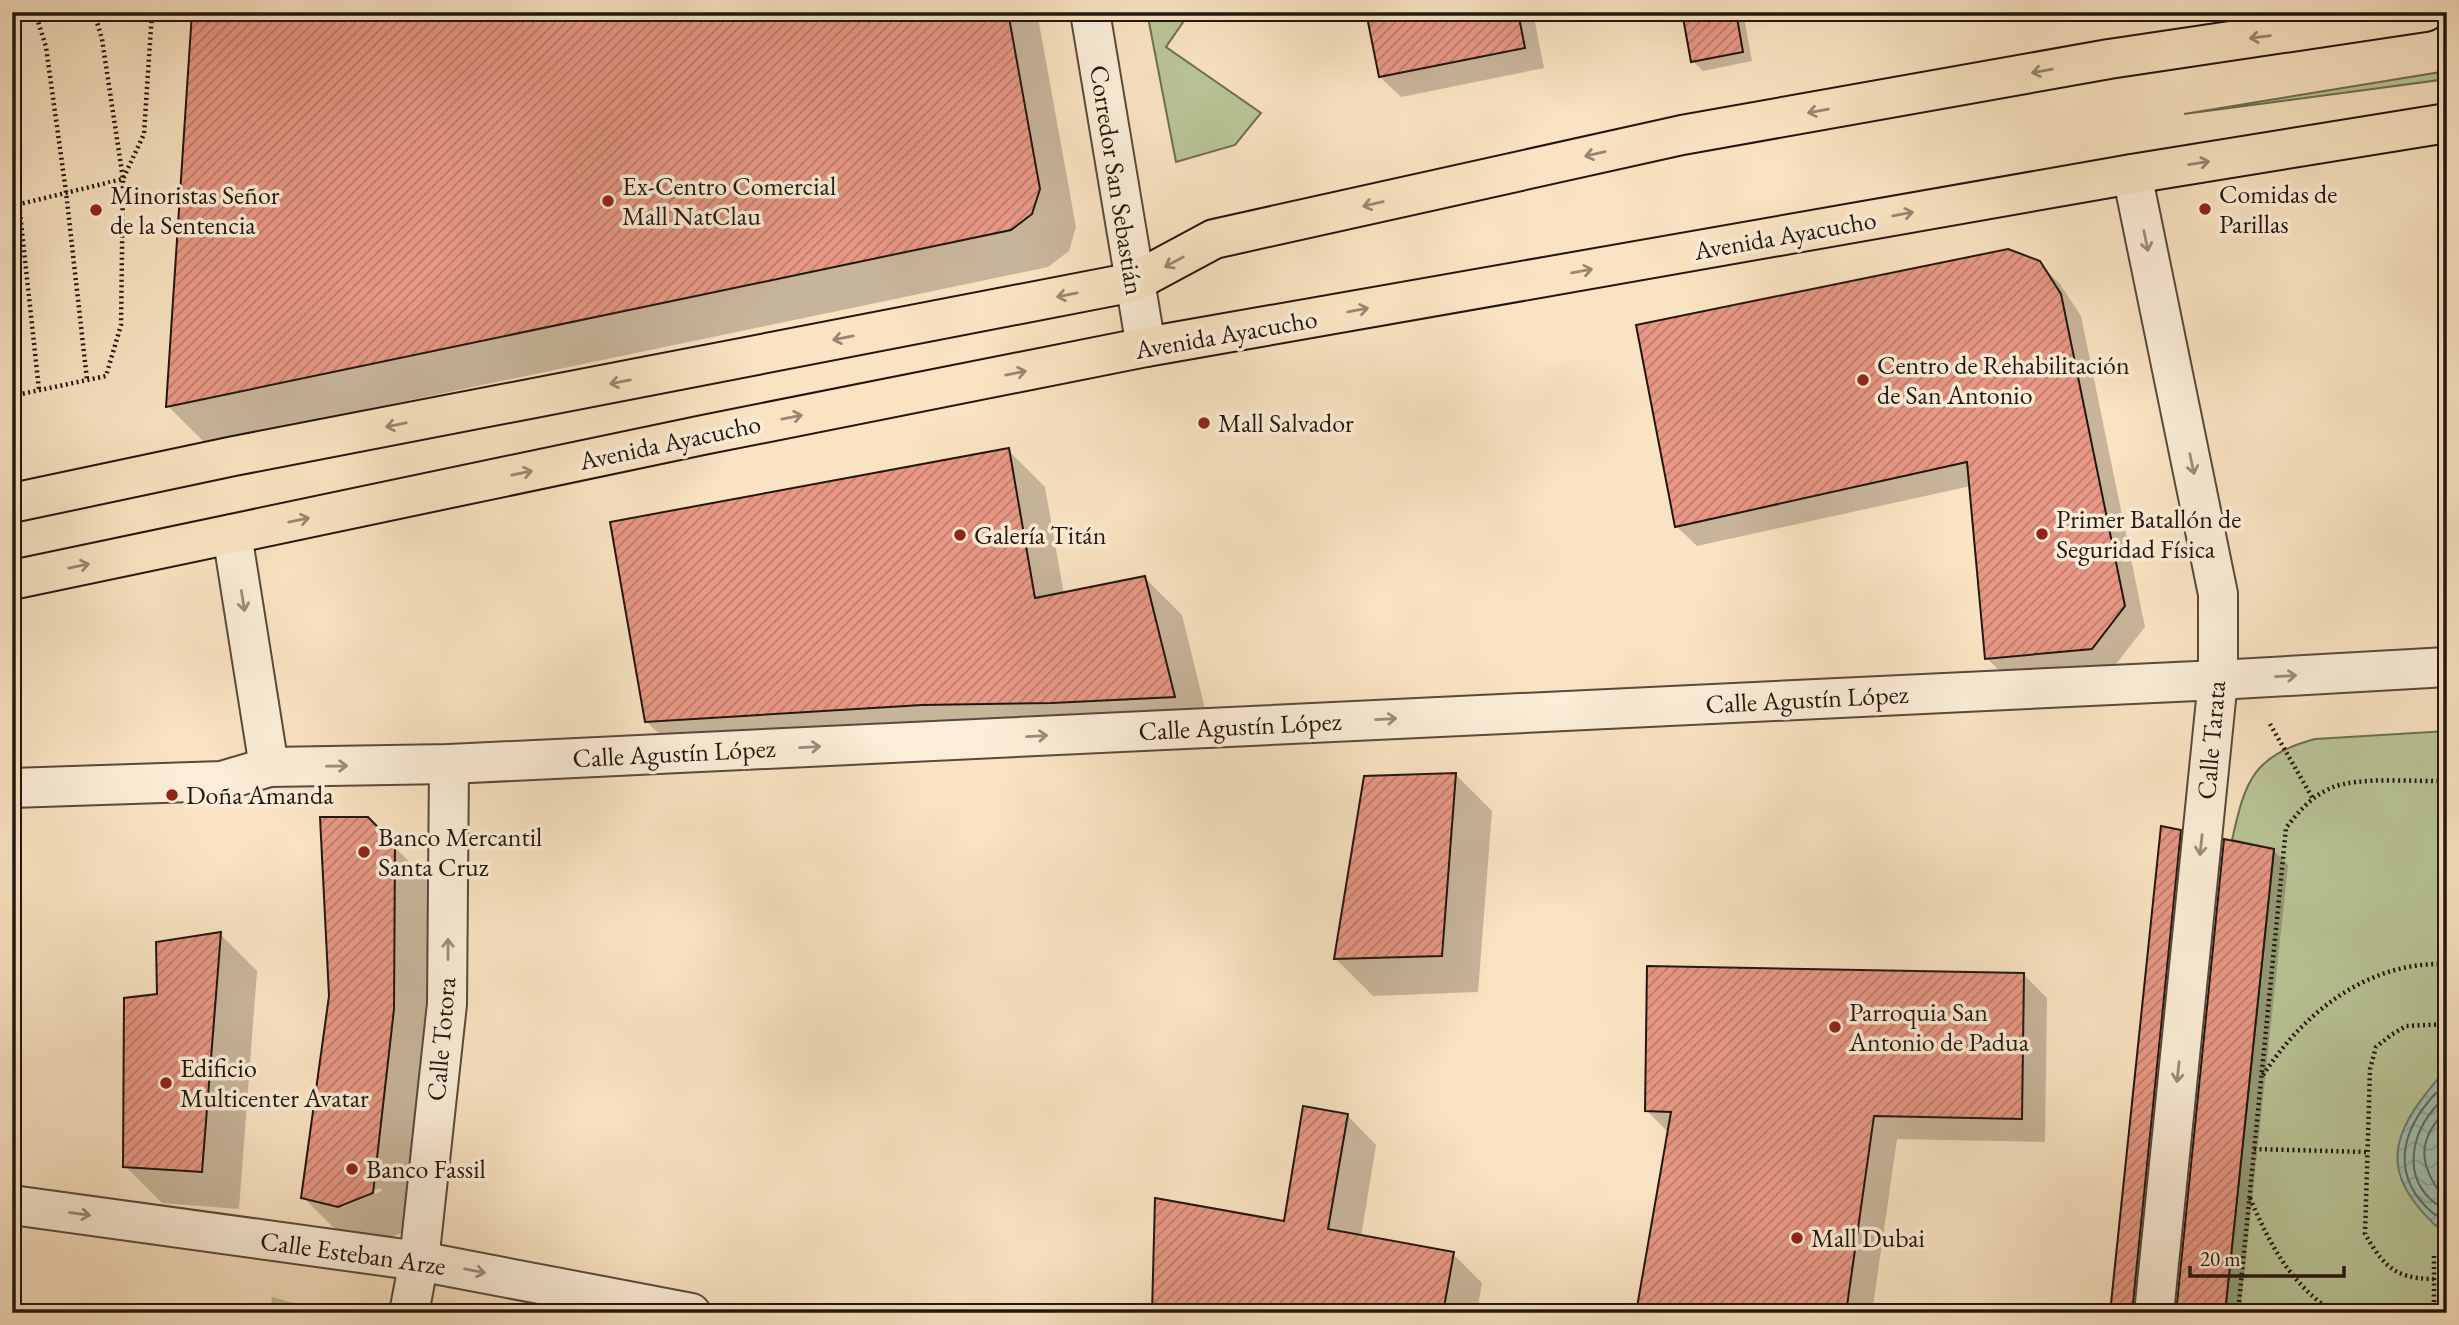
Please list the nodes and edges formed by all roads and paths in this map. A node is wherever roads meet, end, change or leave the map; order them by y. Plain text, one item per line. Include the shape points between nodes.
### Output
1 (36, 12) edge
2 (94, 12) edge
3 (152, 12) edge
4 (1090, 12) edge
5 (2425, 12) edge
6 (2447, 123) edge
7 (12, 163) edge
8 (2132, 174) junction
9 (122, 178) junction
10 (66, 192) junction
11 (19, 204) junction
12 (12, 206) edge
13 (1133, 282) junction
14 (1146, 347) junction
15 (87, 380) junction
16 (39, 390) junction
17 (12, 396) edge
18 (12, 503) edge
19 (232, 534) junction
20 (12, 580) edge
21 (2447, 667) edge
22 (2230, 679) junction
23 (449, 764) junction
24 (269, 767) junction
25 (2445, 781) edge
26 (12, 788) edge
27 (2313, 799) junction
28 (2442, 964) junction
29 (2444, 1024) edge
30 (2440, 1049) dead end
31 (2262, 1076) junction
32 (2254, 1149) junction
33 (2367, 1152) junction
34 (2249, 1196) junction
35 (12, 1205) edge
36 (2434, 1254) dead end
37 (419, 1261) junction
38 (2434, 1279) junction
39 (2447, 1279) edge
40 (409, 1313) edge
41 (691, 1313) edge
42 (2154, 1313) edge
43 (2238, 1313) edge
44 (2335, 1313) edge
45 (2434, 1313) edge

1 - 10 path via 46,47
2 - 9 path
3 - 9 path via 144,134
4 - 13 street, Corredor San Sebastián
5 -> 13 main road via 2109,59 1682,135 1214,239
8 -> 6 main road, Avenida Ayacucho
7 - 11 path
14 -> 8 main road, Avenida Ayacucho
8 -> 22 street, Calle Tarata via 2218,594
9 - 10 path
9 - 15 path via 121,325 106,376
10 - 11 path
10 - 15 path
11 - 12 path
11 - 16 path
13 - 14 street, Corredor San Sebastián
13 -> 18 main road
19 -> 14 main road, Avenida Ayacucho
15 - 16 path
16 - 17 path
20 -> 19 main road, Avenida Ayacucho
19 -> 24 street
22 -> 21 street, Calle Agustín López
23 -> 22 street, Calle Agustín López
22 - 27 path
22 -> 42 street, Calle Tarata
24 -> 23 street, Calle Agustín López
37 -> 23 street, Calle Totora via 447,1004
24 - 26 street, Calle Agustín López via 222,781
25 - 27 path via 2348,782
25 - 28 path
27 - 31 path via 2286,828
28 - 29 path
28 - 31 path via 2391,971 2356,985 2297,1031
29 - 30 path
29 - 33 path via 2406,1026 2376,1047 2370,1069
31 - 32 path
32 - 33 path
32 - 34 path
33 - 38 path via 2365,1234 2393,1271
34 - 43 path
34 - 44 path via 2287,1271
35 -> 37 street, Calle Esteban Arze
36 - 38 path
37 - 40 street, Calle Totora
37 -> 41 street, Calle Esteban Arze
38 - 39 path
38 - 45 path

